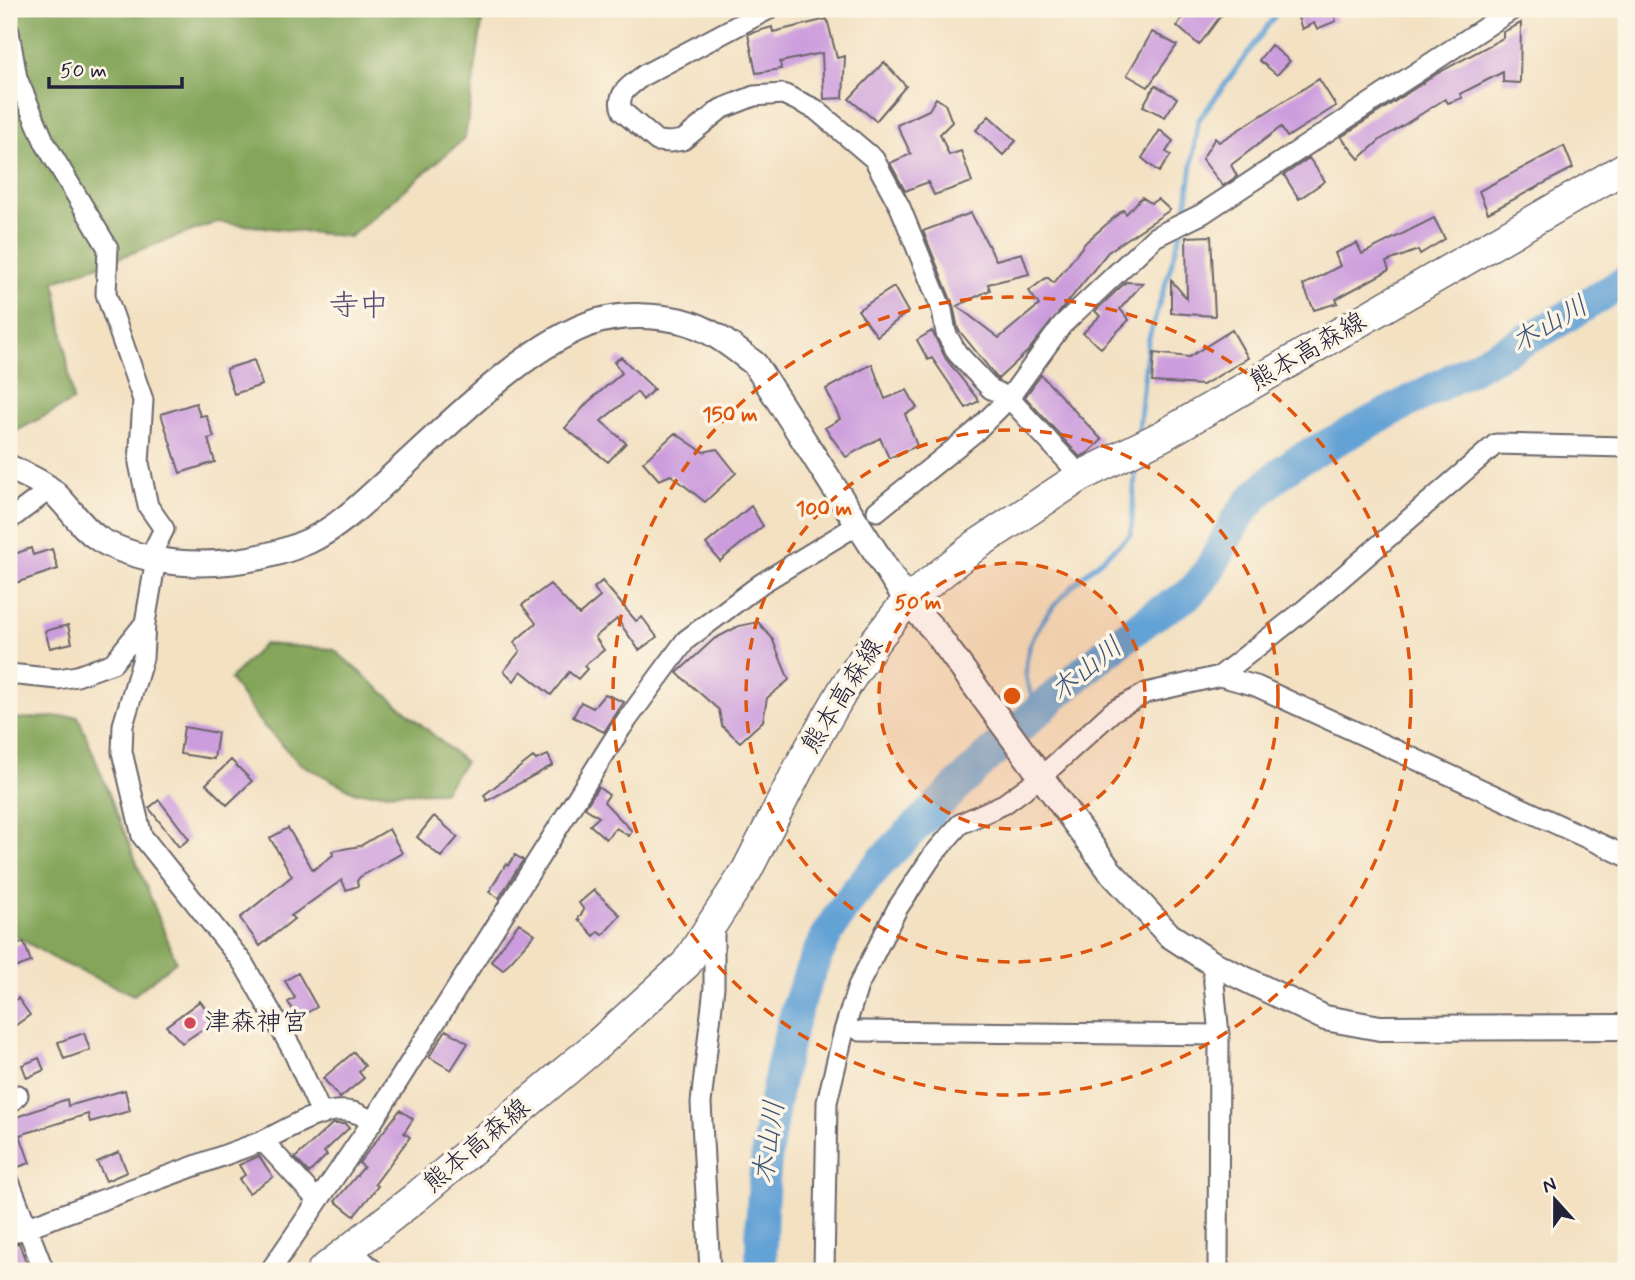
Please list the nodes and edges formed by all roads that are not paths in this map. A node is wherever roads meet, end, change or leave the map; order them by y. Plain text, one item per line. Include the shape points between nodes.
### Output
1 (769, 9) edge
2 (1513, 9) edge
3 (9, 32) edge
4 (1626, 167) edge
5 (1009, 398) junction
6 (1626, 447) edge
7 (9, 467) edge
8 (1081, 476) junction
9 (50, 489) junction
10 (877, 511) dead end
11 (9, 520) edge
12 (849, 530) dead end
13 (156, 559) junction
14 (907, 601) junction
15 (145, 623) junction
16 (9, 674) edge
17 (1220, 676) junction
18 (1036, 771) junction
19 (1626, 856) edge
20 (715, 921) junction
21 (1212, 963) junction
22 (1626, 1027) edge
23 (860, 1031) dead end
24 (1219, 1035) junction
25 (322, 1115) junction
26 (373, 1121) junction
27 (263, 1141) junction
28 (9, 1181) edge
29 (318, 1201) junction
30 (28, 1227) junction
31 (9, 1234) edge
32 (350, 1249) junction
33 (44, 1271) edge
34 (270, 1271) edge
35 (322, 1271) edge
36 (374, 1271) edge
37 (710, 1271) edge
38 (824, 1271) edge
39 (1218, 1271) edge

1 - 5 street via 644,75 621,97 623,112 657,141 670,142 682,140 721,109 754,96 783,94 815,109 874,159 900,207 957,354 991,389
2 - 5 street via 1202,214 1155,237 1062,325
3 - 13 street via 17,78 45,143 108,248 106,294 143,400 139,463 148,506 164,529 154,549
4 - 8 main road, 熊本高森線 via 1161,436
5 - 8 street
5 - 10 street via 975,432
6 - 17 street via 1496,444 1303,611
7 - 9 street
8 - 14 main road, 熊本高森線 via 975,546
9 - 11 street
9 - 13 street via 98,539
12 - 26 street via 762,583 686,639 621,727
13 - 14 street via 214,562 265,558 311,540 346,518 528,358 598,321 639,316 684,322 721,338 755,364
13 - 15 street
14 - 18 street via 934,630
14 - 20 main road, 熊本高森線 via 845,687
15 - 16 street via 113,663 58,679
15 - 25 street via 143,658 123,725 122,752 142,836 243,963 292,1049
17 - 18 street via 1146,693 1113,712
17 - 19 street via 1256,686
18 - 21 street via 1110,871 1169,935
18 - 38 street via 1004,804 960,824 933,855 897,909 858,986 827,1102
20 - 32 main road, 熊本高森線 via 686,964 599,1044
20 - 37 street via 714,987 701,1103
21 - 22 street via 1325,1018 1380,1028
21 - 24 street
23 - 24 street
24 - 39 street
25 - 26 street via 352,1112
25 - 27 street
26 - 29 street
27 - 29 street
27 - 30 street
28 - 30 street
29 - 34 street
30 - 31 street
30 - 33 street
32 - 35 main road, 熊本高森線
32 - 36 street

